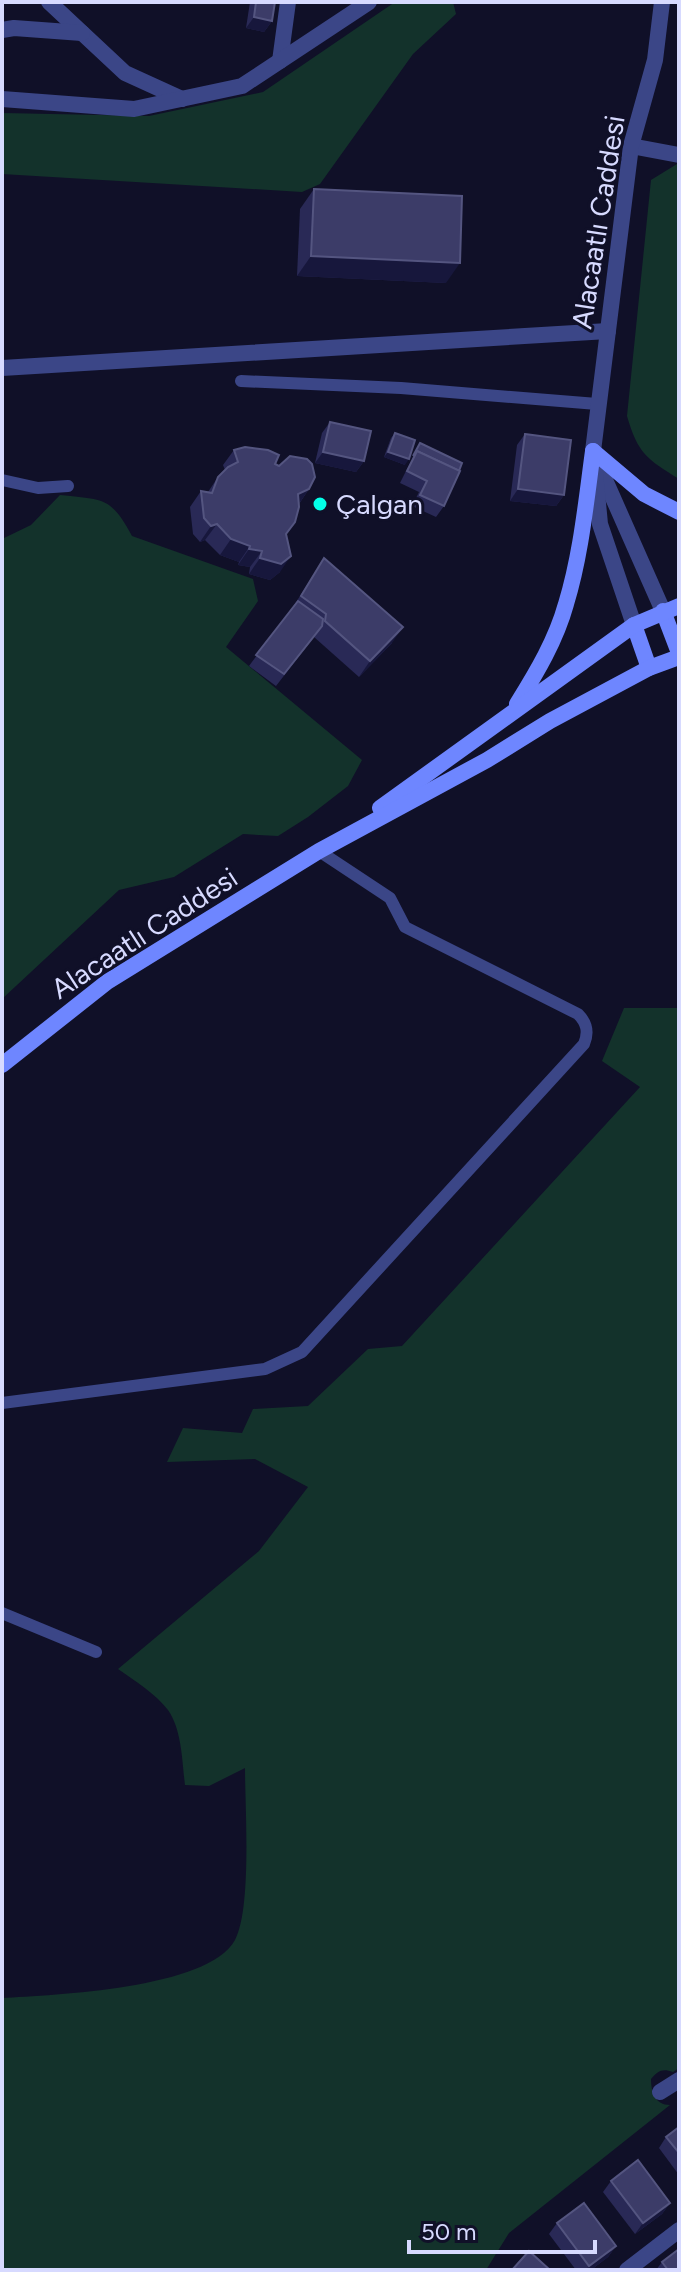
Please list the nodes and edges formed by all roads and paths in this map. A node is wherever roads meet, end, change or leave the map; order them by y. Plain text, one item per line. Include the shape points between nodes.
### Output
1 (288, 2) edge
2 (369, 2) edge
3 (662, 2) edge
4 (53, 3) edge
5 (2, 30) edge
6 (82, 33) junction
7 (280, 61) junction
8 (2, 99) edge
9 (182, 99) junction
10 (631, 146) junction
11 (679, 155) edge
12 (608, 331) junction
13 (2, 368) edge
14 (241, 381) dead end
15 (597, 404) junction
16 (593, 451) junction
17 (2, 480) edge
18 (68, 486) dead end
19 (679, 512) edge
20 (671, 608) edge
21 (634, 625) junction
22 (679, 655) edge
23 (649, 668) junction
24 (514, 710) junction
25 (319, 851) junction
26 (2, 1065) edge
27 (2, 1403) edge
28 (2, 1613) edge
29 (96, 1652) dead end
30 (679, 2080) edge
31 (660, 2092) dead end
32 (679, 2230) edge
33 (627, 2270) edge

1 - 7 street
2 - 7 street
3 - 10 street, Alacaatlı Caddesi via 655,60
4 - 6 street
5 - 6 street
6 - 9 street via 125,73
7 - 9 street via 242,86
8 - 9 street via 134,109
10 - 11 street
10 - 12 street, Alacaatlı Caddesi
12 - 13 street
12 - 15 street, Alacaatlı Caddesi
14 - 15 lane
15 - 16 street, Alacaatlı Caddesi
16 - 19 main road via 644,494
16 - 20 street, Alacaatlı Caddesi
16 - 21 street, Alacaatlı Caddesi via 600,524
16 - 24 main road via 566,605 549,649
17 - 18 lane via 38,488
20 - 21 main road, Alacaatlı Caddesi
20 - 22 main road, Alacaatlı Caddesi
21 - 23 main road, Alacaatlı Caddesi
21 - 24 main road, Alacaatlı Caddesi
22 - 23 main road, Alacaatlı Caddesi
23 - 25 main road, Alacaatlı Caddesi
24 - 25 main road, Alacaatlı Caddesi
25 - 26 main road, Alacaatlı Caddesi via 107,982
25 - 27 lane via 390,898 405,927 578,1014 587,1029 584,1044 302,1352 265,1369
28 - 29 lane
30 - 31 street
32 - 33 street

